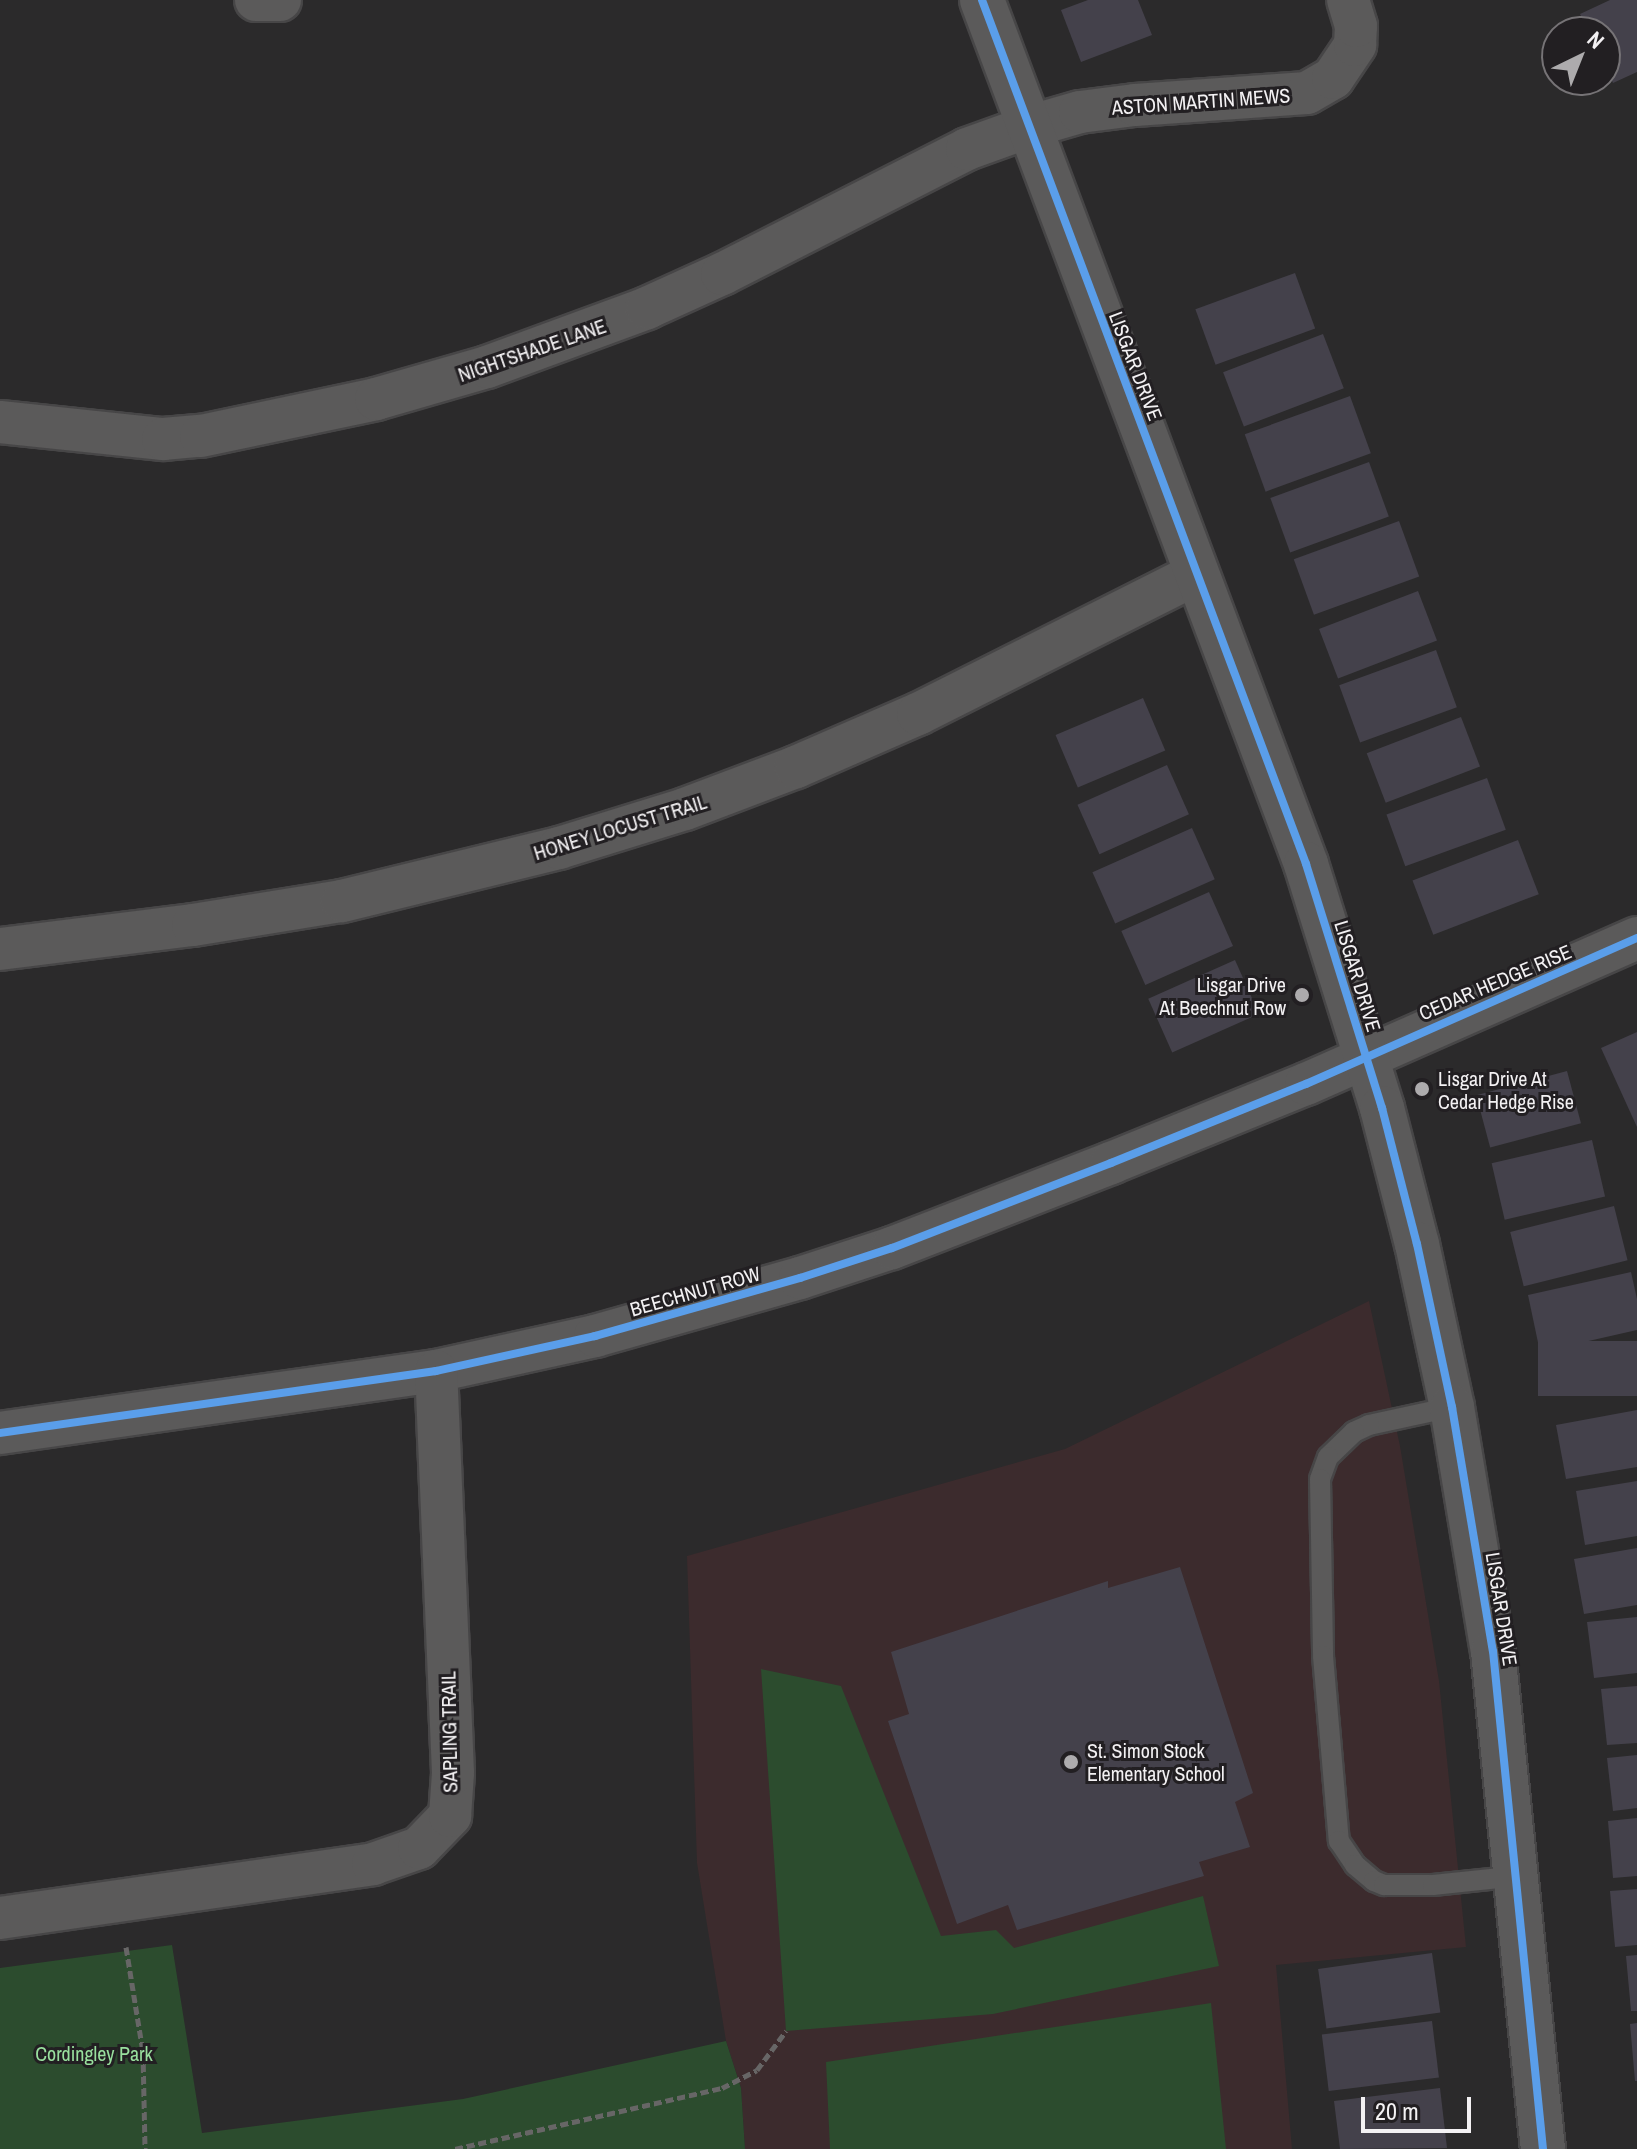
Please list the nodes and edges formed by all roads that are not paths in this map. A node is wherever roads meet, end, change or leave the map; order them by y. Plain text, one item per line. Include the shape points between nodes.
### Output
1 (256, 0) edge
2 (280, 0) edge
3 (982, 0) edge
4 (1348, 0) edge
5 (1028, 127) junction
6 (0, 422) edge
7 (1198, 573) junction
8 (1637, 938) edge
9 (0, 949) edge
10 (1366, 1057) junction
11 (436, 1371) junction
12 (1452, 1407) junction
13 (0, 1433) edge
14 (1518, 1876) junction
15 (0, 1918) edge
16 (1543, 2149) edge

1 - 2 street
3 - 5 street, LISGAR DRIVE
4 - 5 street, ASTON MARTIN MEWS via 1355,45 1333,78 1307,93 1120,107
5 - 6 street, NIGHTSHADE LANE via 967,149 647,308 445,379 284,421 201,436 163,439
5 - 7 street, LISGAR DRIVE
7 - 9 street, HONEY LOCUST TRAIL via 918,714 796,767 629,826 342,901
7 - 10 street, LISGAR DRIVE via 1306,864
8 - 10 street, CEDAR HEDGE RISE
10 - 11 street, BEECHNUT ROW via 892,1248 679,1314
10 - 12 street, LISGAR DRIVE via 1417,1244
11 - 13 street, BEECHNUT ROW
11 - 15 street, SAPLING TRAIL via 453,1773 450,1816 419,1848 373,1864
12 - 14 street, LISGAR DRIVE via 1487,1605
12 - 14 lane via 1354,1432 1328,1457 1320,1479 1323,1656 1339,1841 1365,1875 1398,1887
14 - 16 street, LISGAR DRIVE

